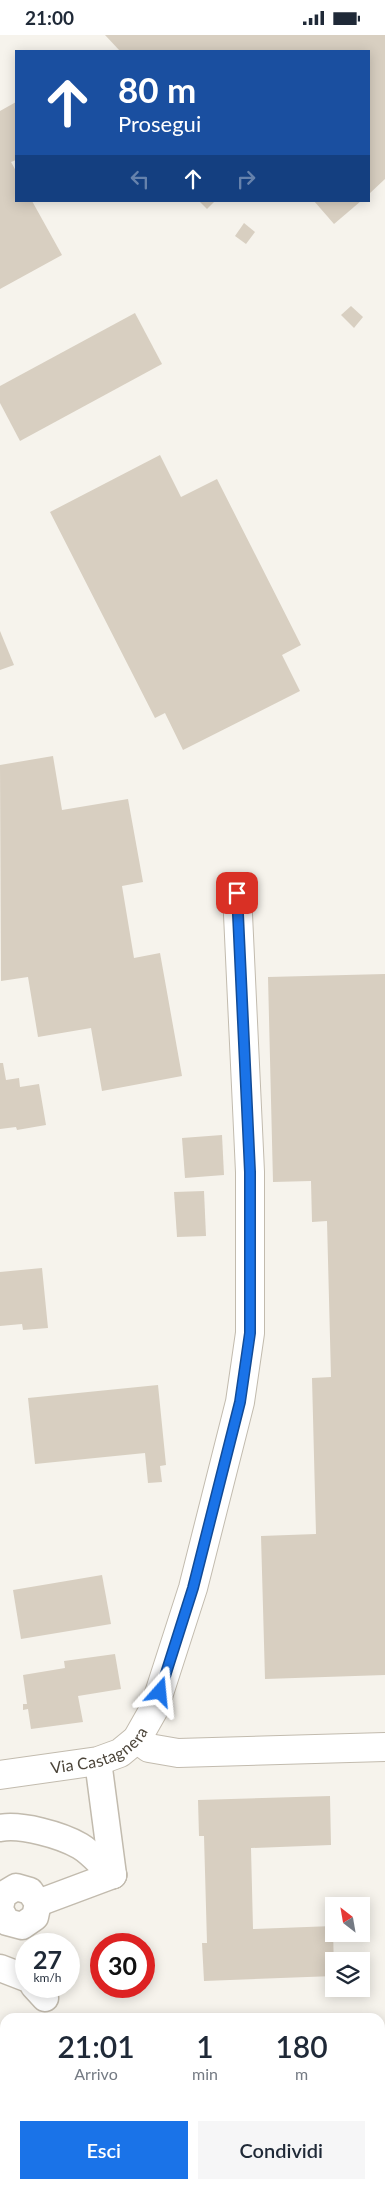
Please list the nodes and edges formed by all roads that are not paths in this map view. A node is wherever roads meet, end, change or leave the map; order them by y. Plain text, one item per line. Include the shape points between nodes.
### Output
1 (237, 893) dead end
2 (137, 1739) junction
3 (385, 1747) edge
4 (98, 1761) junction
5 (0, 1775) edge
6 (0, 1828) edge
7 (112, 1875) junction
8 (15, 1919) edge
9 (0, 1968) edge
10 (15, 1974) edge

1 - 2 street, Via Castagnera via 250,1172 250,1333 240,1402 193,1588 154,1709
2 - 3 street via 149,1748 178,1753
2 - 4 street, Via Castagnera via 120,1753
4 - 5 street, Via Castagnera
4 - 7 street
6 - 7 street via 32,1830 81,1847
7 - 8 street
9 - 10 street

